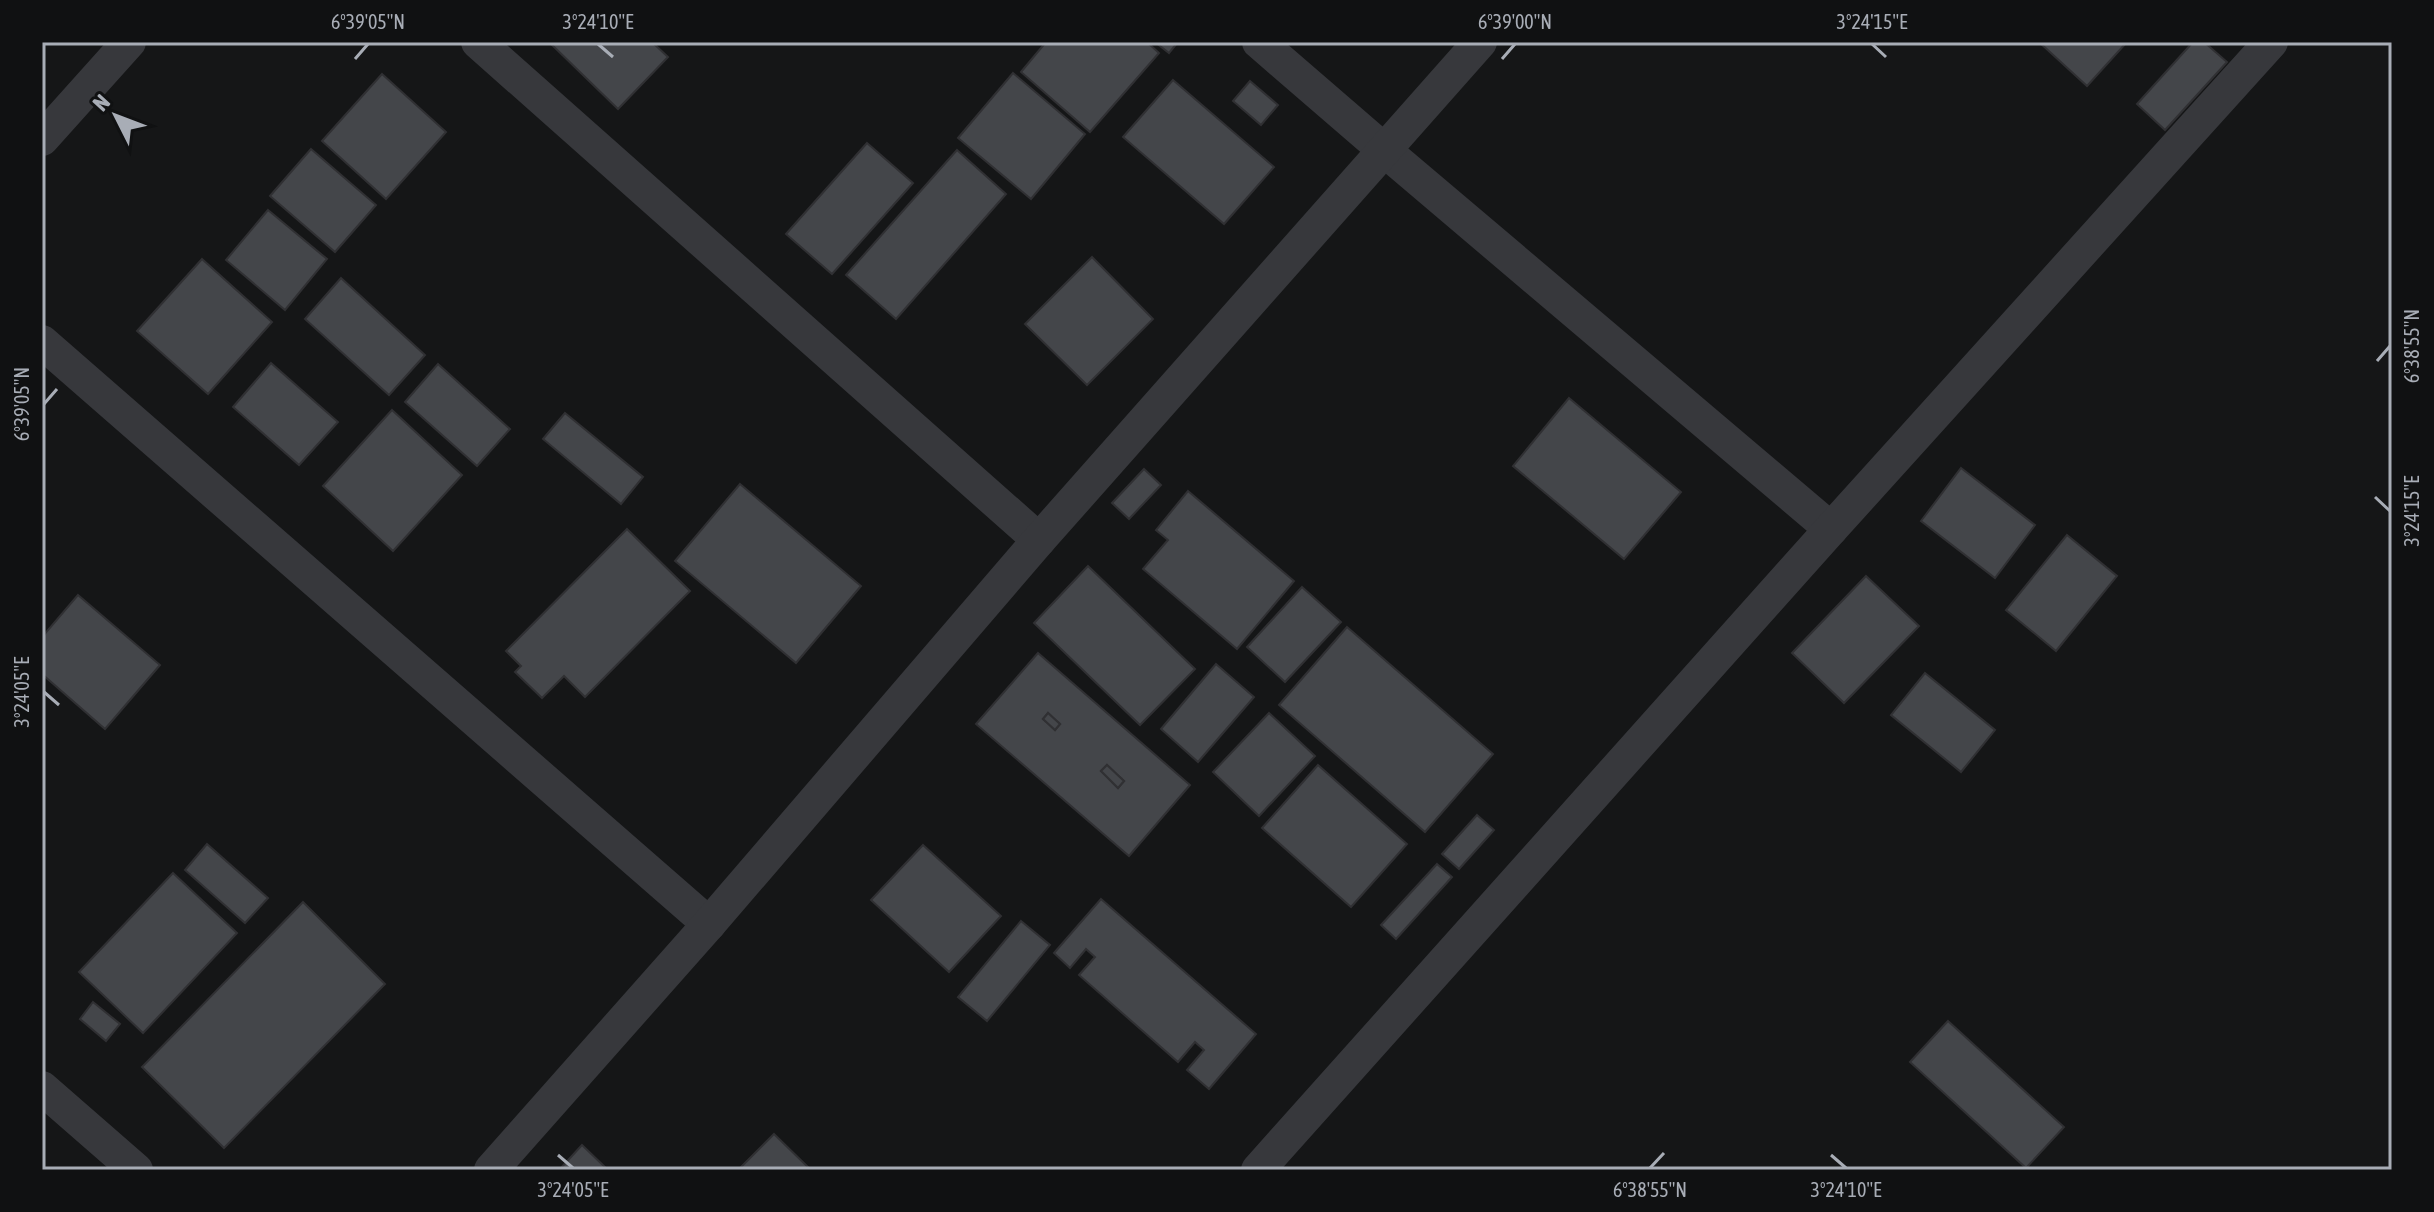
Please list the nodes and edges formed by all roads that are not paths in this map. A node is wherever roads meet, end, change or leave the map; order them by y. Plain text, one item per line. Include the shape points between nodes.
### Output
1 (129, 42) edge
2 (478, 42) edge
3 (1259, 42) edge
4 (1480, 42) edge
5 (2271, 42) edge
6 (42, 139) edge
7 (1384, 150) junction
8 (42, 342) edge
9 (1831, 529) junction
10 (1039, 540) junction
11 (709, 924) junction
12 (42, 1088) edge
13 (136, 1170) edge
14 (491, 1170) edge
15 (1258, 1170) edge

1 - 6 street
2 - 10 street
3 - 7 street
4 - 7 street
5 - 9 street
7 - 9 street
7 - 10 street
8 - 11 street
9 - 15 street
10 - 11 street
11 - 14 street
12 - 13 street

